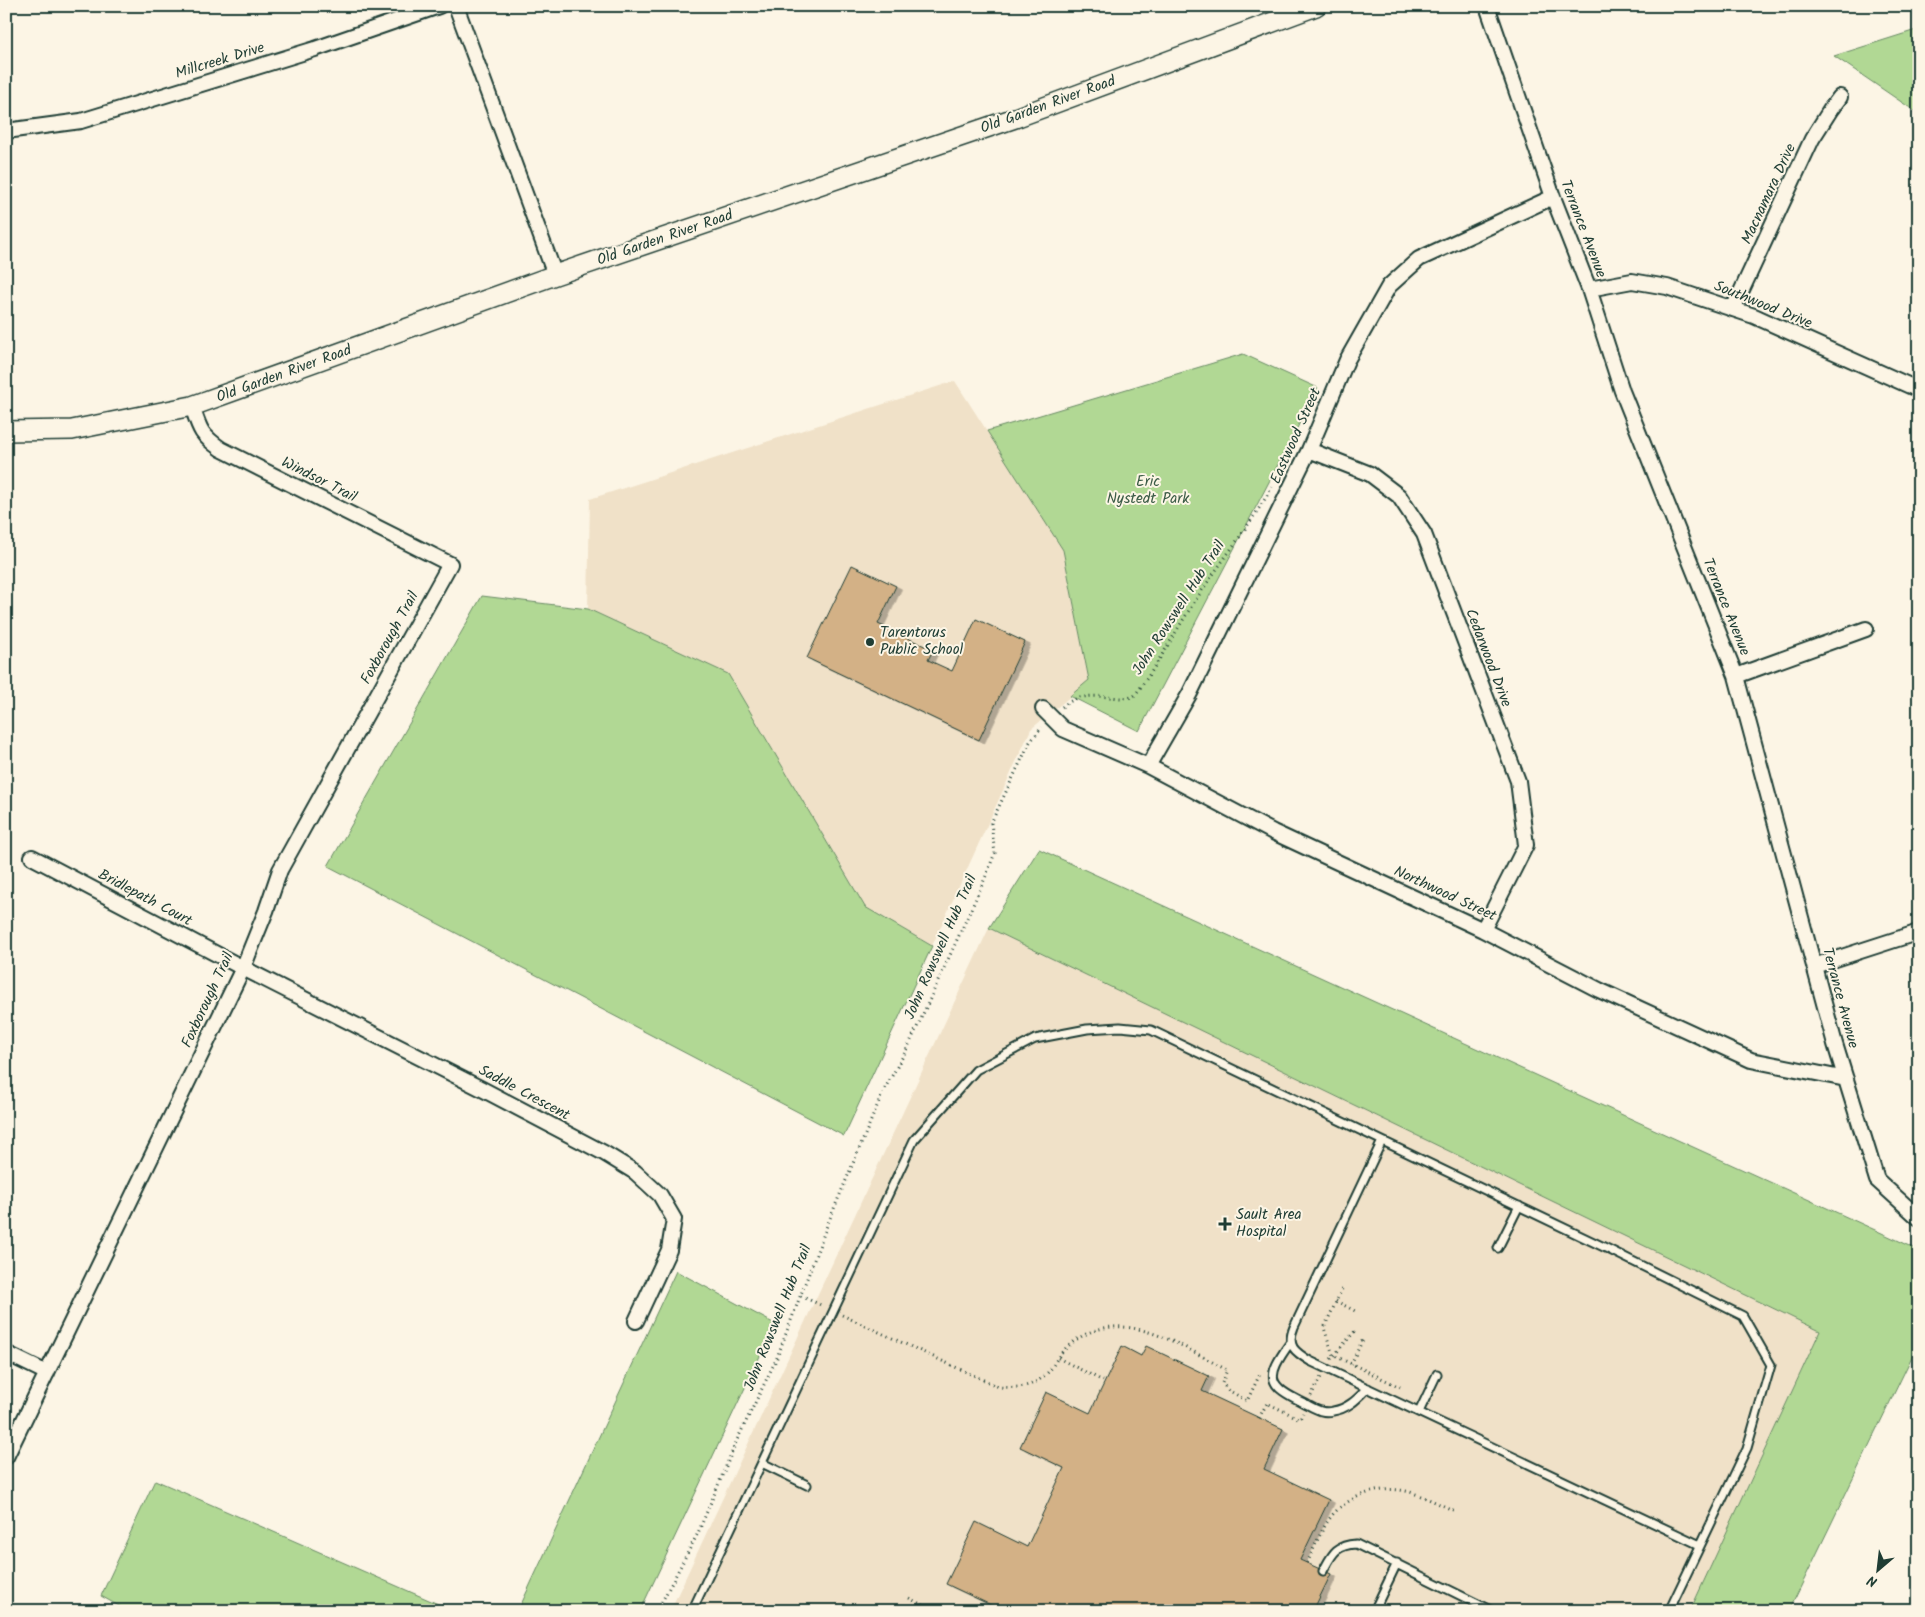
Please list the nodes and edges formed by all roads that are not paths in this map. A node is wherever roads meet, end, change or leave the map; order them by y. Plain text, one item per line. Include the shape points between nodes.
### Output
1 (439, 6) edge
2 (456, 6) edge
3 (1316, 6) edge
4 (1487, 6) edge
5 (1840, 97) dead end
6 (6, 131) edge
7 (1553, 197) junction
8 (555, 275) junction
9 (1589, 289) junction
10 (1733, 309) junction
11 (1919, 390) edge
12 (192, 406) junction
13 (6, 431) edge
14 (1309, 450) junction
15 (450, 564) joint
16 (1866, 629) dead end
17 (1736, 676) junction
18 (1047, 713) road end
19 (1148, 766) junction
20 (32, 857) dead end
21 (1483, 930) junction
22 (1919, 930) edge
23 (1814, 966) junction
24 (243, 968) junction
25 (1846, 1079) junction
26 (1382, 1141) junction
27 (1519, 1206) junction
28 (1919, 1218) edge
29 (1498, 1248) dead end
30 (636, 1321) dead end
31 (1290, 1343) junction
32 (6, 1353) edge
33 (47, 1373) junction
34 (1437, 1374) dead end
35 (1368, 1388) junction
36 (1419, 1412) junction
37 (6, 1457) edge
38 (762, 1463) junction
39 (807, 1485) dead end
40 (1700, 1545) junction
41 (1397, 1563) junction
42 (1323, 1571) dead end
43 (692, 1611) edge
44 (1374, 1611) edge
45 (1492, 1611) edge
46 (1669, 1611) edge

1 - 6 street, Millcreek Drive via 315,49 81,122
2 - 8 street
3 - 8 main road, Old Garden River Road via 1015,118
4 - 7 street, Terrance Avenue
5 - 10 street, Macnamara Drive via 1812,139
7 - 9 street, Terrance Avenue
7 - 14 street, Eastwood Street via 1419,259 1389,286 1347,360
8 - 12 main road, Old Garden River Road
9 - 10 street, Southwood Drive via 1632,281 1667,287
9 - 17 street, Terrance Avenue via 1622,391
10 - 11 street, Southwood Drive
12 - 13 main road, Old Garden River Road via 72,430
12 - 15 street, Windsor Trail via 205,438 221,449
14 - 19 street, Eastwood Street via 1190,693
14 - 21 street, Cedarwood Drive via 1370,474 1398,496 1424,534 1518,781 1526,845
15 - 24 street, Foxborough Trail via 280,870
16 - 17 street
17 - 23 street, Terrance Avenue
18 - 19 street, Northwood Street via 1063,729
19 - 21 street, Northwood Street via 1273,832
20 - 24 street, Bridlepath Court
21 - 25 street, Northwood Street via 1599,990 1751,1060
22 - 23 street
23 - 25 street, Terrance Avenue
24 - 30 street, Saddle Crescent via 604,1153 635,1172 660,1194 674,1219 670,1250
24 - 33 street, Foxborough Trail
25 - 28 street, Terrance Avenue via 1877,1180
26 - 27 lane
26 - 31 lane via 1290,1335
26 - 38 lane via 1151,1030 1120,1027 1087,1029 1035,1040 976,1070 914,1140
27 - 29 lane
27 - 40 lane via 1743,1316 1770,1365 1747,1448
31 - 35 lane via 1298,1353
31 - 35 lane via 1281,1355 1273,1377 1282,1392 1323,1412 1334,1411 1354,1401
32 - 33 street
33 - 37 street, Foxborough Trail
34 - 36 lane
35 - 36 lane
36 - 40 lane
38 - 39 lane
38 - 43 lane
40 - 46 lane
41 - 42 lane via 1356,1544 1345,1545 1333,1554
41 - 44 lane
41 - 45 lane

